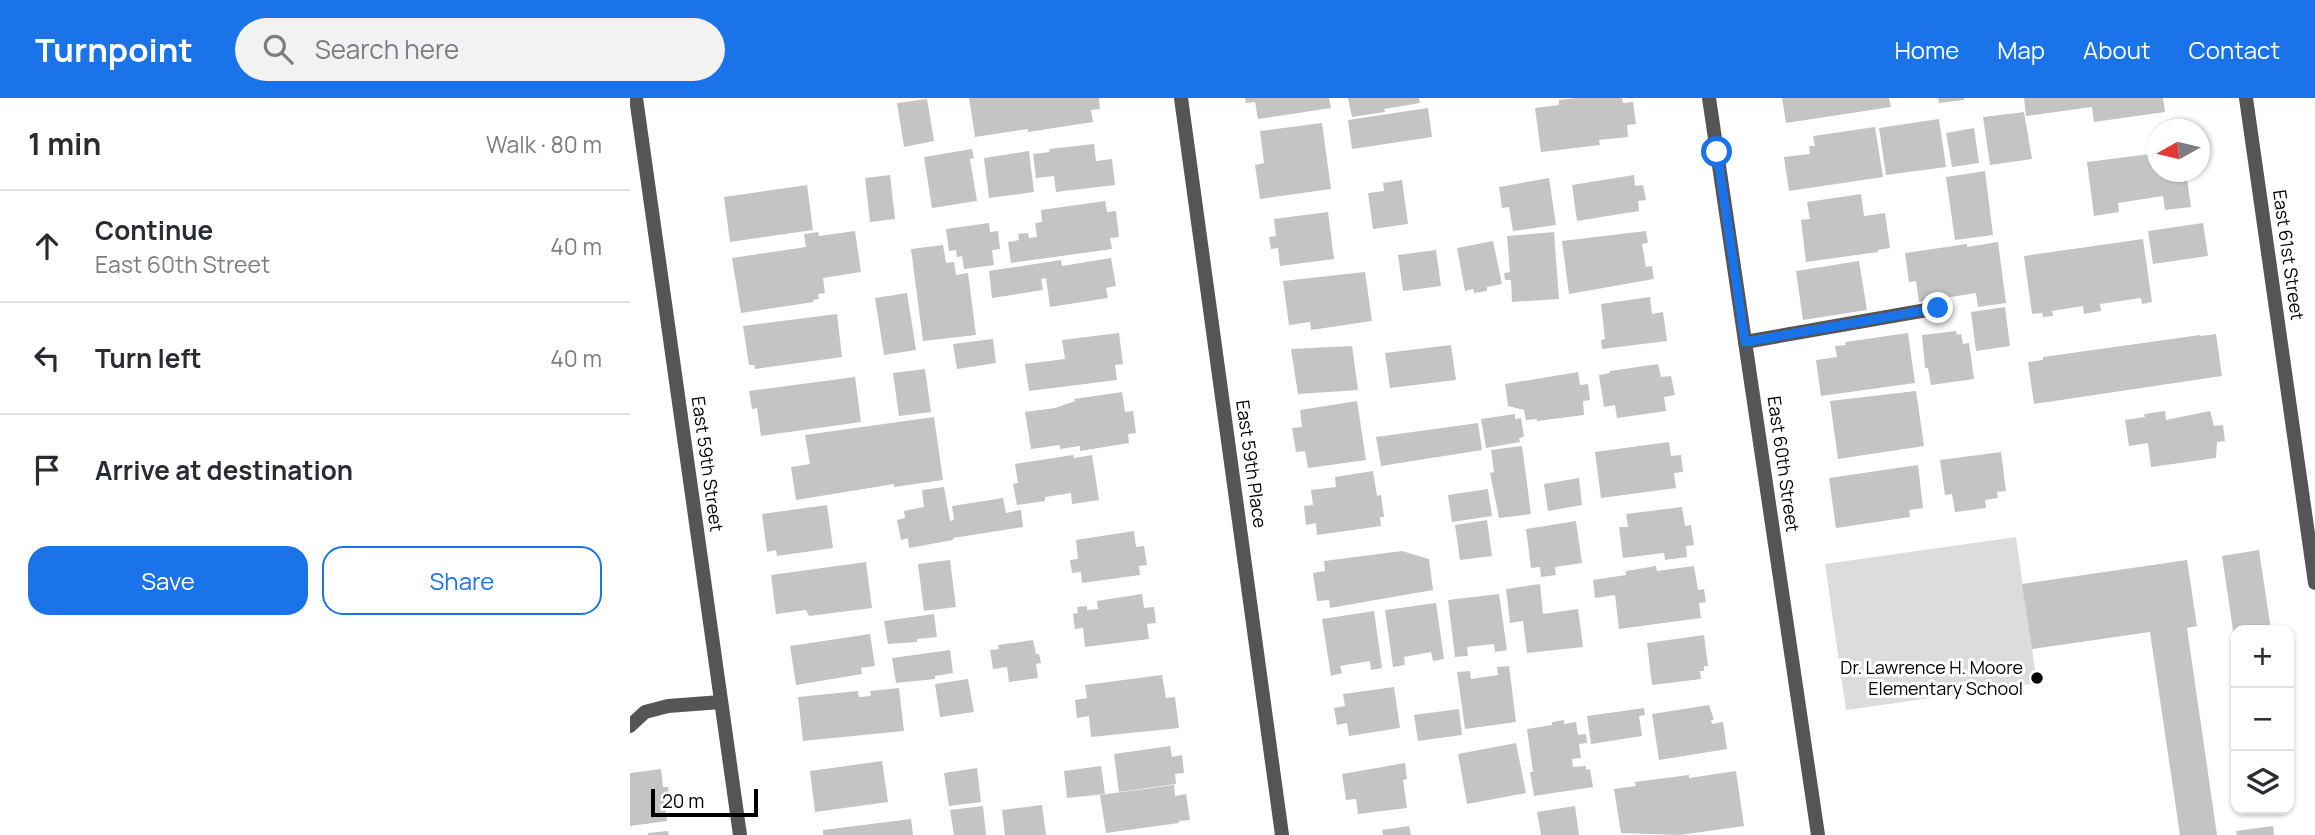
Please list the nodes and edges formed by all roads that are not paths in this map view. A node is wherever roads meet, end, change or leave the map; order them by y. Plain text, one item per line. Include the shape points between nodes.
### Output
1 (636, 98) edge
2 (1181, 98) edge
3 (1709, 98) edge
4 (2246, 98) edge
5 (1938, 308) dead end
6 (1745, 342) junction
7 (2315, 583) edge
8 (721, 702) junction
9 (630, 726) edge
10 (740, 835) edge
11 (1282, 835) edge
12 (1818, 835) edge

1 - 8 street, East 59th Street
2 - 11 street, East 59th Place
3 - 6 street, East 60th Street
4 - 7 street, East 61st Street
5 - 6 street
6 - 12 street, East 60th Street
8 - 9 street via 645,712
8 - 10 street, East 59th Street

